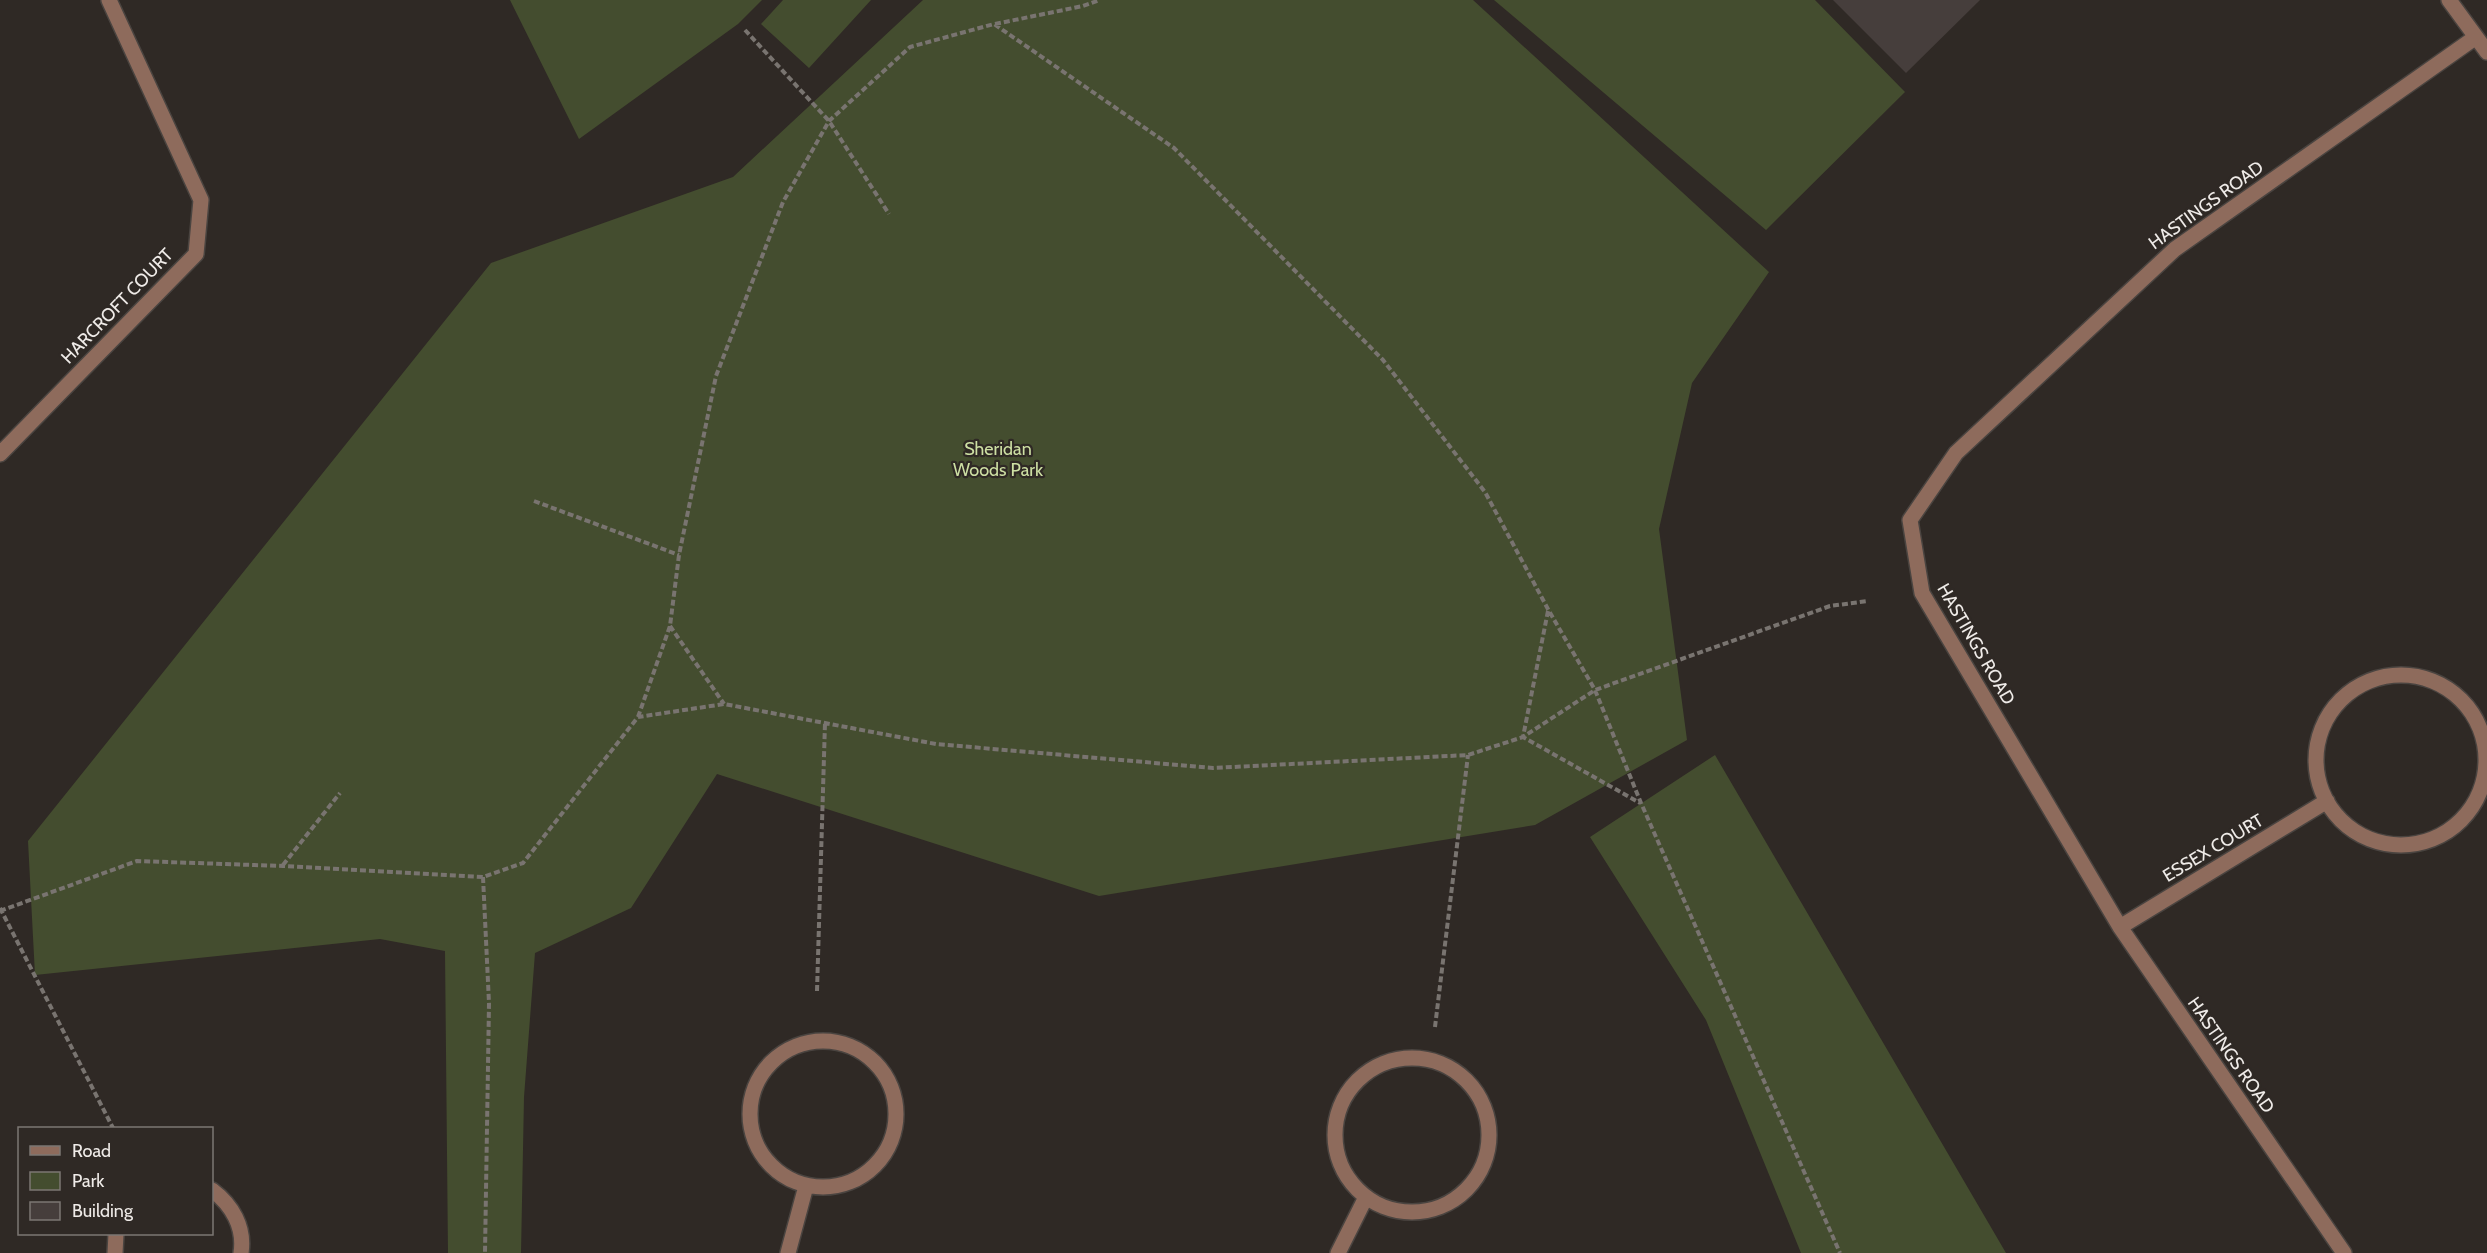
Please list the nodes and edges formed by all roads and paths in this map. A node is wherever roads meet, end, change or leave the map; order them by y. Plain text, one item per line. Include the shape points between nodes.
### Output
1 (109, 0) edge
2 (1100, 0) edge
3 (2449, 0) edge
4 (994, 24) junction
5 (745, 30) dead end
6 (2476, 37) junction
7 (2487, 52) edge
8 (829, 121) junction
9 (889, 214) dead end
10 (0, 454) edge
11 (534, 501) dead end
12 (679, 555) junction
13 (1868, 601) dead end
14 (1549, 611) junction
15 (670, 626) junction
16 (1595, 690) junction
17 (724, 704) junction
18 (638, 717) junction
19 (825, 723) junction
20 (1523, 737) junction
21 (1468, 755) junction
22 (340, 793) dead end
23 (2326, 801) junction
24 (1641, 803) junction
25 (283, 866) junction
26 (483, 877) junction
27 (0, 909) edge
28 (2120, 927) junction
29 (818, 991) dead end
30 (1435, 1027) dead end
31 (112, 1127) edge
32 (806, 1186) junction
33 (213, 1191) edge
34 (1366, 1197) junction
35 (116, 1235) edge
36 (115, 1253) edge
37 (241, 1253) edge
38 (485, 1253) edge
39 (788, 1253) edge
40 (1338, 1253) edge
41 (1840, 1253) edge
42 (2344, 1253) edge

1 - 10 street, HARCROFT COURT via 201,200 196,254
2 - 4 path
3 - 6 street
4 - 8 path via 910,47
4 - 14 path via 1174,148 1383,360 1485,492
5 - 8 path
6 - 7 street
6 - 28 street, HASTINGS ROAD via 2175,249 1956,453 1910,520 1922,593
8 - 9 path
8 - 12 path via 783,202 716,376
11 - 12 path
12 - 15 path
13 - 16 path via 1830,606
14 - 16 path
14 - 20 path
15 - 17 path
15 - 18 path
16 - 20 path
16 - 24 path
17 - 18 path
17 - 19 path
18 - 26 path via 523,863
19 - 21 path via 936,744 1213,768
19 - 29 path
20 - 21 path
20 - 24 path
21 - 30 path
22 - 25 path
23 - 23 street via 2344,823 2367,838 2395,844 2422,842 2448,831 2469,812 2482,788 2486,760 2482,732 2468,707 2447,688 2421,677 2393,674 2366,682 2343,698 2325,720 2317,746 2317,775
23 - 28 street, ESSEX COURT
24 - 41 path
25 - 26 path
25 - 27 path via 137,861
26 - 38 path via 489,1003
27 - 31 path
28 - 42 street, HASTINGS ROAD
32 - 32 street via 784,1177 766,1161 754,1140 749,1116 753,1092 764,1071 781,1054 802,1044 827,1041 850,1046 871,1059 887,1077 895,1100 896,1125 889,1148 874,1167 854,1181 830,1188
32 - 39 street
33 - 37 street via 228,1204 239,1222
34 - 34 street via 1389,1209 1415,1212 1441,1207 1463,1194 1480,1174 1489,1149 1490,1123 1482,1099 1466,1078 1444,1064 1419,1058 1393,1060 1370,1069 1352,1086 1339,1108 1334,1132 1337,1157 1348,1179
34 - 40 street
35 - 36 street

